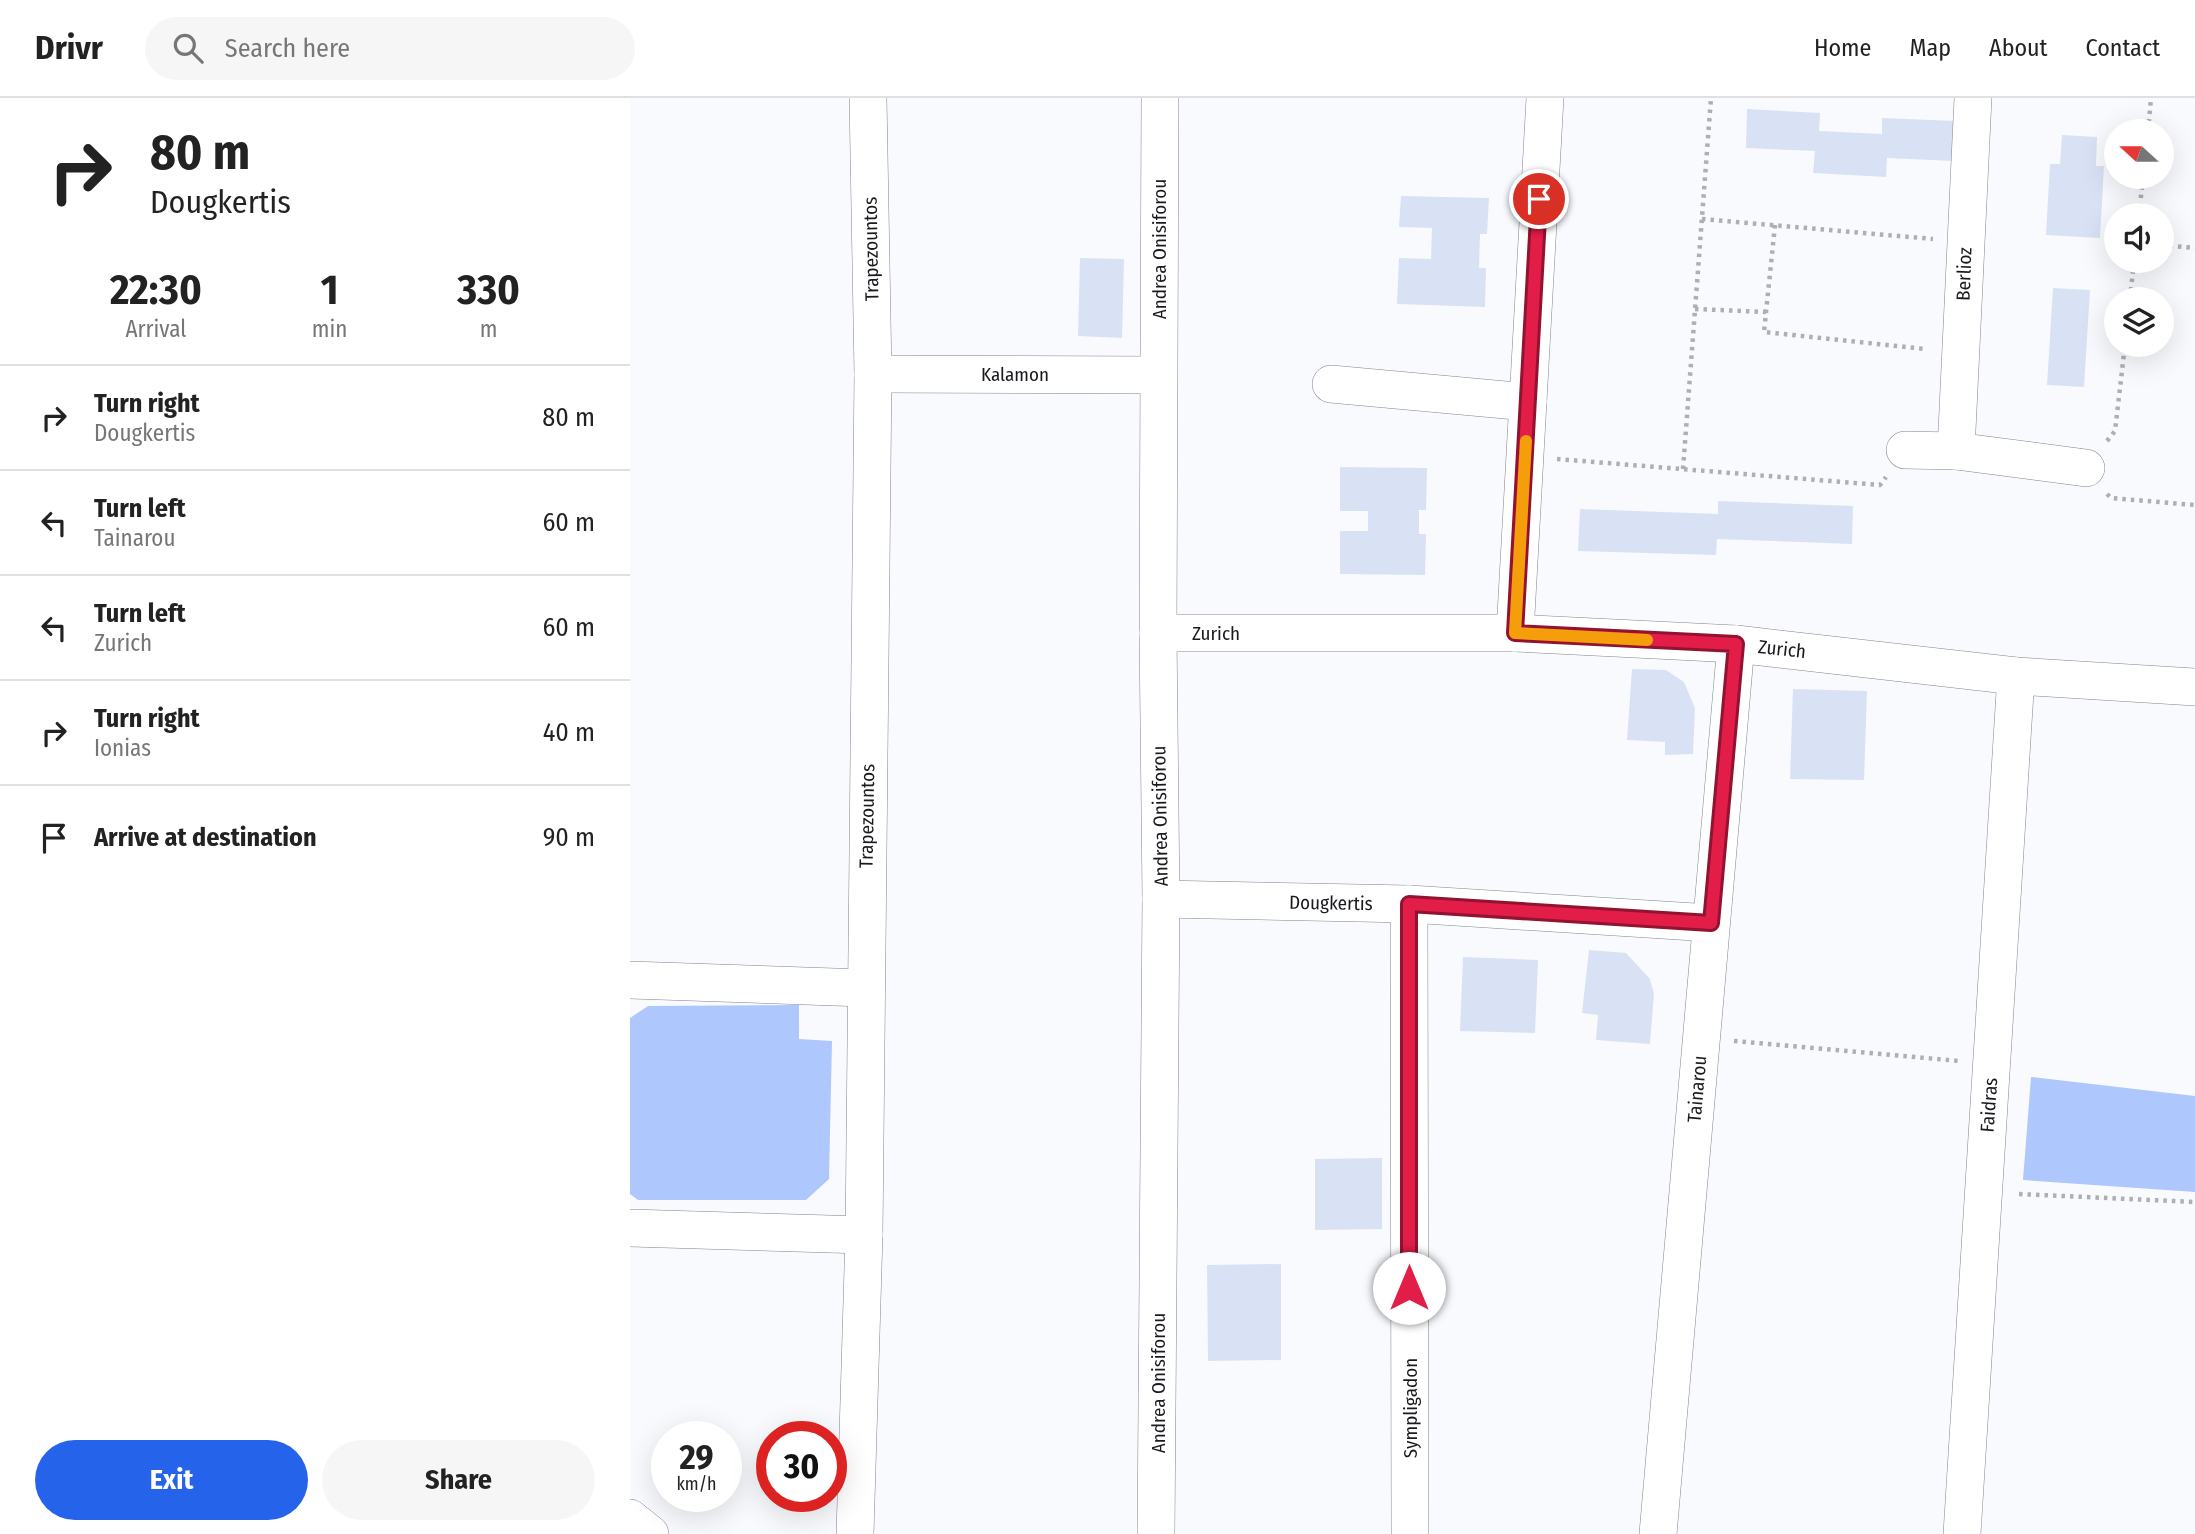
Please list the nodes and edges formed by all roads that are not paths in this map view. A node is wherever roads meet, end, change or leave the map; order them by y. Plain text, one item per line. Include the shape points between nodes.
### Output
1 (869, 98) edge
2 (1160, 98) edge
3 (1545, 98) edge
4 (1973, 98) edge
5 (873, 374) junction
6 (1158, 375) junction
7 (1331, 384) dead end
8 (1528, 402) junction
9 (1905, 450) road end
10 (1956, 451) junction
11 (2086, 468) road end
12 (1158, 633) junction
13 (1515, 633) junction
14 (1736, 644) junction
15 (2016, 676) junction
16 (2195, 687) edge
17 (1161, 899) junction
18 (1409, 904) junction
19 (1711, 923) junction
20 (630, 980) edge
21 (864, 988) junction
22 (630, 1228) edge
23 (864, 1235) junction
24 (630, 1518) edge
25 (650, 1534) edge
26 (855, 1534) edge
27 (1156, 1534) edge
28 (1410, 1534) edge
29 (1658, 1534) edge
30 (1962, 1534) edge

1 - 5 street, Trapezountos
2 - 6 street, Andrea Onisiforou
3 - 8 street
4 - 10 street, Berlioz
5 - 6 street, Kalamon
5 - 21 street, Trapezountos
6 - 12 street, Andrea Onisiforou
7 - 8 street
8 - 13 street
9 - 10 street
10 - 11 street
12 - 13 street, Zurich
12 - 17 street, Andrea Onisiforou
13 - 14 street, Zurich
14 - 15 street, Zurich
14 - 19 street, Tainarou
15 - 16 street, Zurich
15 - 30 street, Faidras
17 - 18 street, Dougkertis
17 - 27 street, Andrea Onisiforou
18 - 19 street, Dougkertis
18 - 28 street, Sympligadon
19 - 29 street, Tainarou
20 - 21 street
21 - 23 street, Trapezountos
22 - 23 street
23 - 26 street, Trapezountos
24 - 25 street

